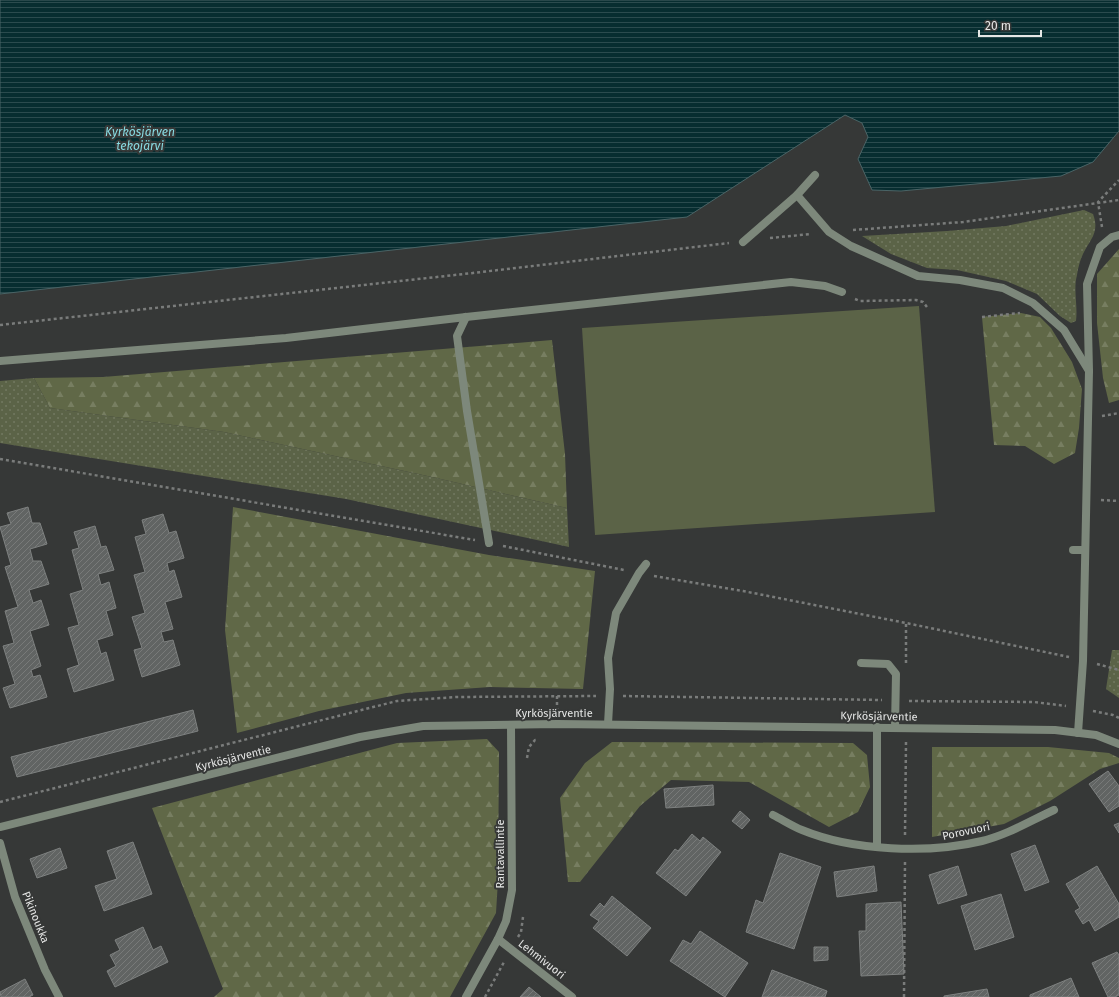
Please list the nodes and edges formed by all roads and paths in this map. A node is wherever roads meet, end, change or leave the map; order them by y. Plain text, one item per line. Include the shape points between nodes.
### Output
1 (815, 175) dead end
2 (1119, 180) edge
3 (797, 195) junction
4 (1119, 200) edge
5 (1098, 202) junction
6 (828, 232) junction
7 (1119, 235) edge
8 (743, 242) junction
9 (1104, 243) junction
10 (842, 292) joint
11 (927, 307) dead end
12 (1021, 313) dead end
13 (466, 317) junction
14 (982, 317) dead end
15 (0, 325) edge
16 (0, 361) edge
17 (1089, 371) junction
18 (0, 459) edge
19 (1086, 499) junction
20 (1119, 502) edge
21 (489, 543) junction
22 (1073, 550) dead end
23 (1085, 550) junction
24 (646, 564) dead end
25 (639, 573) junction
26 (1083, 661) junction
27 (862, 663) dead end
28 (1119, 670) edge
29 (608, 724) junction
30 (511, 725) junction
31 (877, 727) junction
32 (895, 727) junction
33 (1078, 733) junction
34 (1119, 744) edge
35 (1054, 810) dead end
36 (773, 815) dead end
37 (0, 828) edge
38 (0, 843) edge
39 (877, 846) junction
40 (905, 849) junction
41 (498, 939) junction
42 (59, 997) edge
43 (466, 997) edge
44 (572, 997) edge
45 (904, 997) edge

1 - 3 street
2 - 5 path
3 - 6 street
3 - 8 street
4 - 5 path
5 - 6 path via 963,222
5 - 9 path
6 - 8 path
6 - 17 street via 851,246 918,276 1003,288 1033,303 1064,330
7 - 9 street
8 - 15 path
9 - 17 street via 1100,247 1087,284
10 - 11 path via 860,301 916,300 924,302
10 - 13 street via 825,286 791,282
12 - 14 path
13 - 16 street via 286,338
13 - 21 street via 457,336
17 - 19 street
18 - 21 path
19 - 20 path
19 - 23 street
21 - 25 path
22 - 23 street
23 - 26 street
24 - 25 street
25 - 26 path via 906,623
25 - 29 street via 616,613 608,658
26 - 28 path
26 - 33 street
27 - 32 street via 888,664 896,674
29 - 30 street, Kyrkösjärventie
29 - 31 street, Kyrkösjärventie
30 - 37 street, Kyrkösjärventie via 423,726 360,737
30 - 41 street, Rantavallintie via 512,890 506,921
31 - 32 street, Kyrkösjärventie
31 - 39 street
32 - 33 street, Kyrkösjärventie via 1055,730
33 - 34 street, Kyrkösjärventie
35 - 40 street, Porovuori via 1013,830 982,841 944,848
36 - 39 street, Porovuori via 802,830 834,840
38 - 42 street, Pikinoukka via 15,896 45,970
39 - 40 street, Porovuori
40 - 45 path
41 - 43 street, Rantavallintie
41 - 44 street, Lehmivuori

